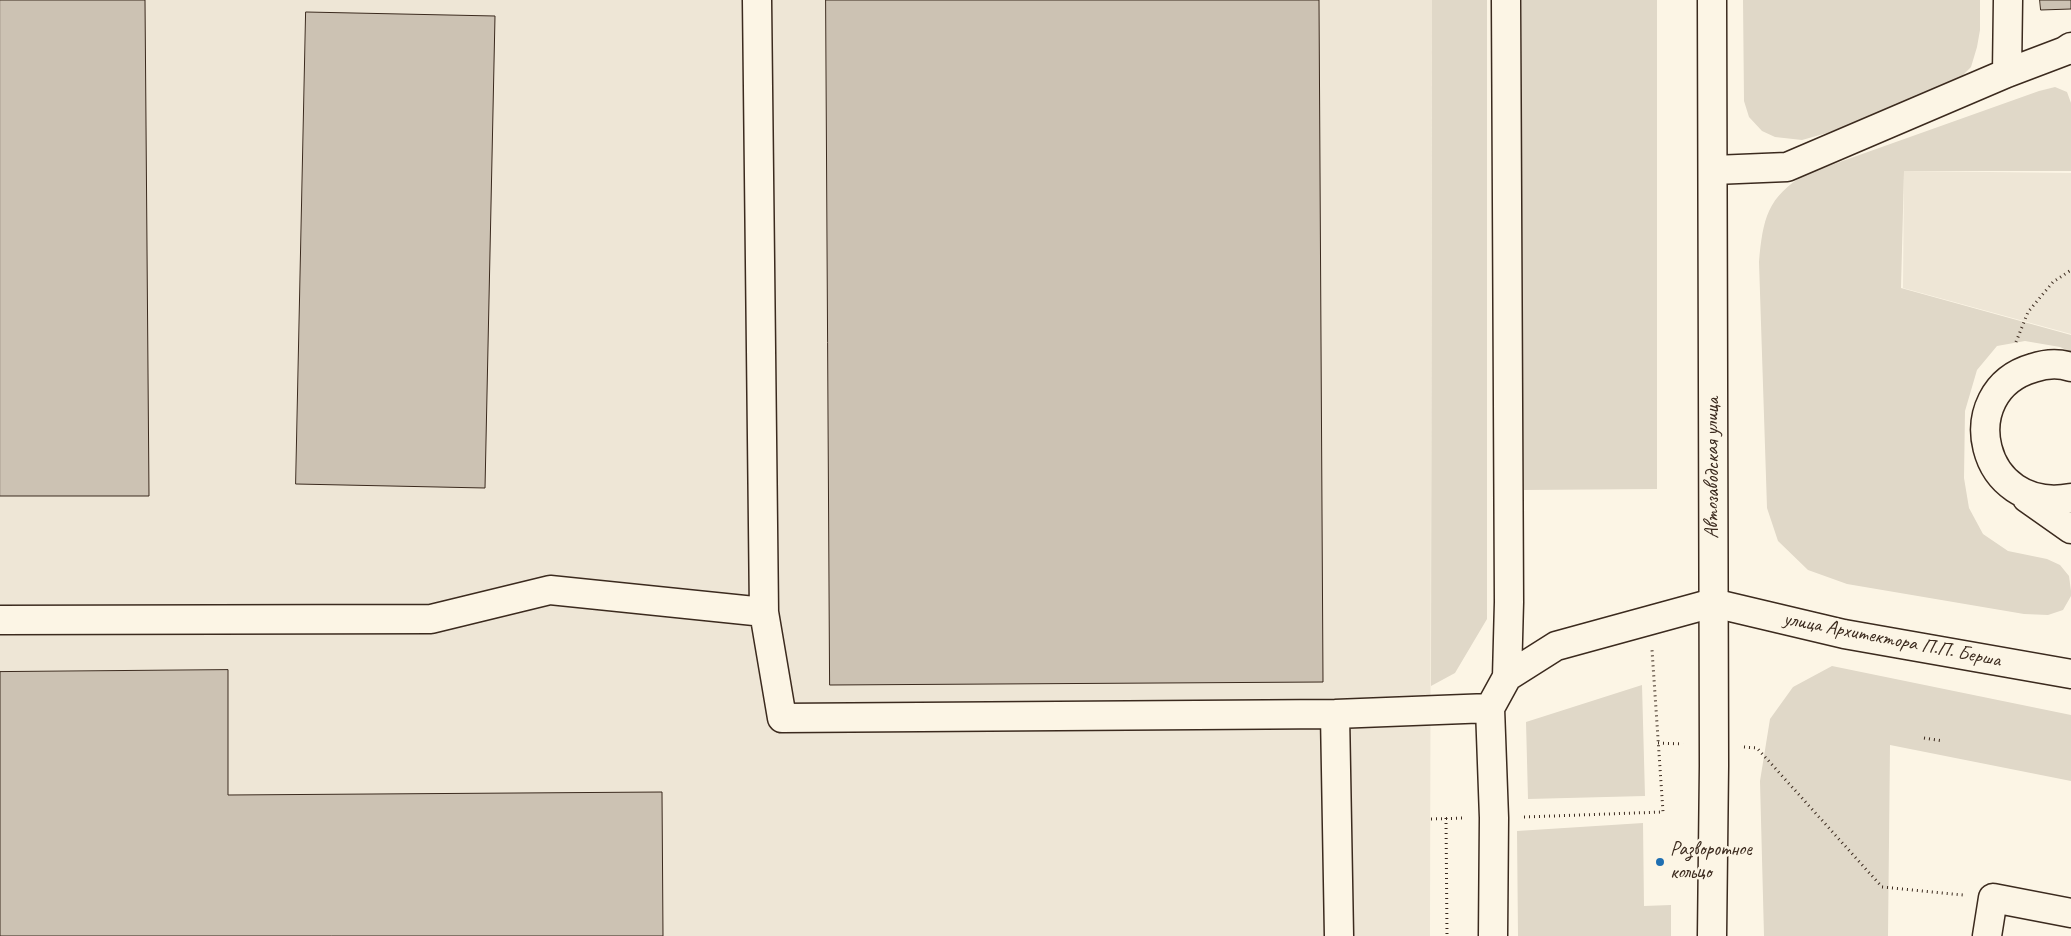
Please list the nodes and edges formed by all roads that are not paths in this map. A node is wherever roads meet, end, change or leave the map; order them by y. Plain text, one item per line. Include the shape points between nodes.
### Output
1 (757, 0) edge
2 (1506, 0) edge
3 (1712, 0) edge
4 (2008, 0) edge
5 (2069, 50) edge
6 (2007, 73) junction
7 (1714, 170) junction
8 (2071, 367) edge
9 (2013, 488) junction
10 (2071, 498) edge
11 (2071, 530) edge
12 (1713, 604) junction
13 (764, 612) junction
14 (0, 620) edge
15 (2071, 674) edge
16 (1508, 677) junction
17 (1490, 708) junction
18 (1336, 714) junction
19 (2071, 913) edge
20 (1339, 936) edge
21 (1494, 936) edge
22 (1712, 936) edge
23 (1987, 936) edge

1 - 13 main road
2 - 16 main road
3 - 7 main road, Автозаводская улица
4 - 6 main road
5 - 6 main road
6 - 7 main road via 1787,167
7 - 12 main road, Автозаводская улица
8 - 9 main road via 2045,364 2022,371 2003,385 1991,404 1985,427 1987,450 1996,471
9 - 10 main road via 2034,498 2055,501
9 - 11 main road
12 - 15 main road, улица Архитектора П.П. Берша via 1844,634
12 - 16 main road via 1556,646
12 - 22 main road, Автозаводская улица
13 - 14 main road via 550,590 431,618
13 - 18 main road via 782,718
16 - 17 main road
17 - 18 main road
17 - 21 main road
18 - 20 main road
19 - 23 main road via 1994,898

